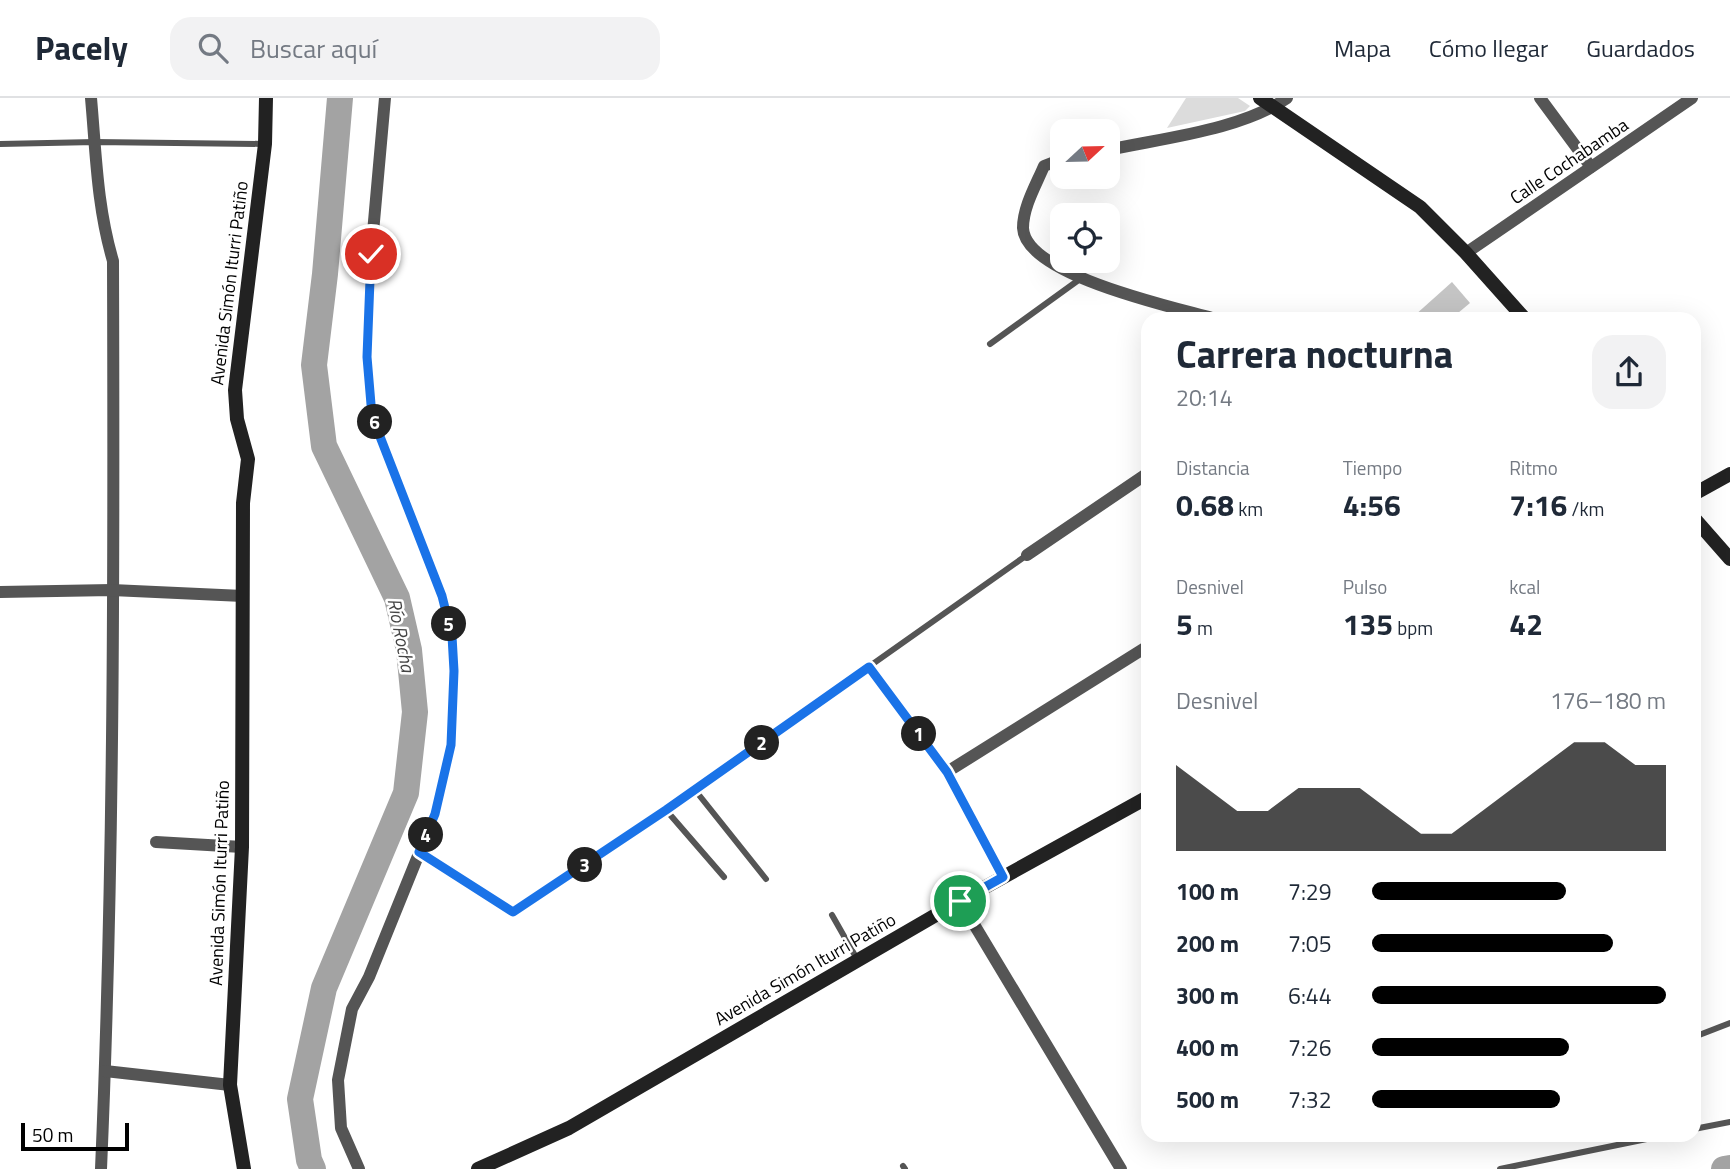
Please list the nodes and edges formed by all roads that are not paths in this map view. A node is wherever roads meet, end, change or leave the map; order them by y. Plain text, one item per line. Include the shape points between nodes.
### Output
1 (91, 98) edge
2 (266, 98) edge
3 (385, 98) edge
4 (1260, 98) edge
5 (1287, 98) edge
6 (1540, 98) edge
7 (1692, 98) edge
8 (1273, 107) junction
9 (95, 142) junction
10 (0, 144) edge
11 (265, 144) junction
12 (1120, 147) edge
13 (1050, 164) edge
14 (1591, 167) junction
15 (1466, 253) junction
16 (1080, 279) junction
17 (1192, 312) edge
18 (1519, 312) edge
19 (990, 344) dead end
20 (1730, 474) edge
21 (1141, 478) edge
22 (1701, 490) edge
23 (1701, 526) edge
24 (1027, 555) joint
25 (1730, 559) edge
26 (112, 590) junction
27 (0, 592) edge
28 (243, 596) junction
29 (1141, 650) edge
30 (869, 667) junction
31 (947, 772) junction
32 (695, 790) junction
33 (1141, 801) edge
34 (666, 810) junction
35 (156, 842) dead end
36 (242, 847) junction
37 (419, 852) junction
38 (724, 877) dead end
39 (1003, 877) junction
40 (766, 880) dead end
41 (960, 901) junction
42 (832, 915) dead end
43 (858, 961) junction
44 (1730, 1023) edge
45 (1701, 1034) edge
46 (105, 1071) junction
47 (230, 1085) junction
48 (1730, 1122) edge
49 (1701, 1128) edge
50 (1632, 1142) edge
51 (495, 1166) edge
52 (101, 1169) edge
53 (244, 1169) edge
54 (359, 1169) edge
55 (478, 1169) edge
56 (1121, 1169) edge
57 (1500, 1169) edge

1 - 9 street
2 - 11 street, Avenida Simón Iturri Patiño
3 - 37 street via 371,254 367,357 372,416 442,596 452,636 451,745 435,814
4 - 8 street
5 - 8 street
6 - 14 street
7 - 14 street, Calle Cochabamba
8 - 12 street via 1244,120
8 - 15 street via 1420,207
9 - 10 lane
9 - 11 lane
9 - 26 street via 98,198 113,261
11 - 28 street, Avenida Simón Iturri Patiño via 234,390 248,458
13 - 16 street via 1044,166 1029,200 1023,229 1029,245 1044,260
14 - 15 street, Calle Cochabamba
15 - 18 street
16 - 17 street
16 - 19 lane
20 - 22 street
21 - 24 street
23 - 25 street
24 - 30 lane
26 - 27 street
26 - 28 street
26 - 46 street
28 - 36 street, Avenida Simón Iturri Patiño
29 - 31 street
30 - 31 street
30 - 32 lane
31 - 39 street
32 - 34 lane
32 - 40 lane
33 - 39 street, Avenida Simón Iturri Patiño
34 - 37 lane via 513,912
34 - 38 lane
35 - 36 street
36 - 47 street, Avenida Simón Iturri Patiño
37 - 54 street via 349,1021 338,1080 341,1128
39 - 41 street, Avenida Simón Iturri Patiño
41 - 43 street, Avenida Simón Iturri Patiño
41 - 56 street
42 - 43 lane
43 - 51 street, Avenida Simón Iturri Patiño via 569,1129
44 - 45 lane
46 - 47 street
46 - 52 street
47 - 53 street, Avenida Simón Iturri Patiño
48 - 49 lane
50 - 57 lane
51 - 55 street, Avenida Simón Iturri Patiño

